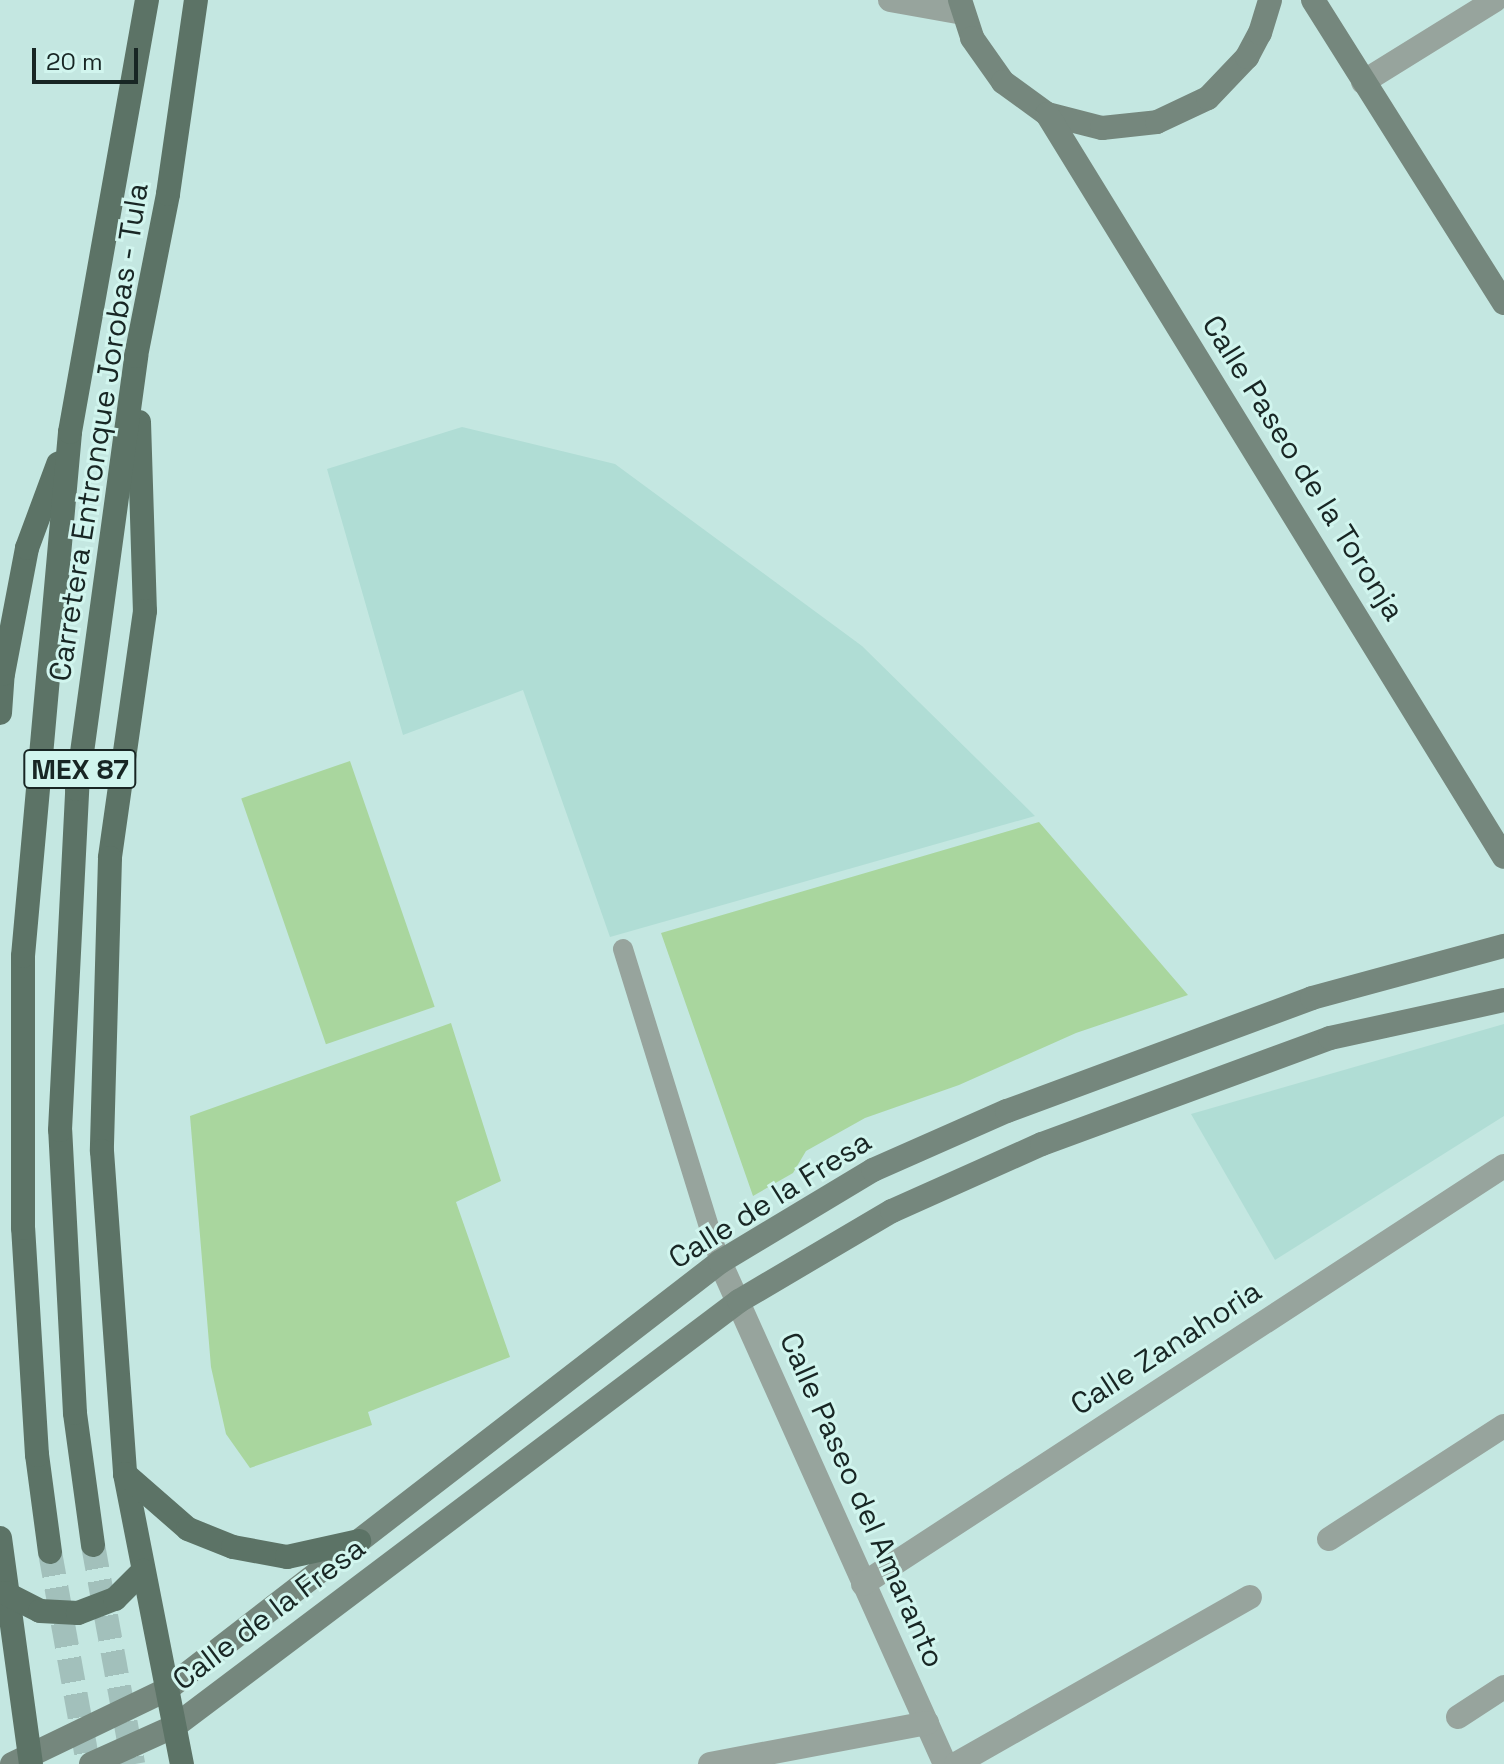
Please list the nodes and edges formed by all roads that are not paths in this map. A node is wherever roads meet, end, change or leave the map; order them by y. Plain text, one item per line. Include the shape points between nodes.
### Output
1 (147, 0) edge
2 (196, 0) edge
3 (890, 0) edge
4 (1270, 0) edge
5 (1313, 0) edge
6 (1495, 0) edge
7 (961, 6) edge
8 (1363, 82) junction
9 (1047, 114) junction
10 (1504, 303) edge
11 (136, 356) junction
12 (70, 432) junction
13 (0, 713) edge
14 (1504, 857) edge
15 (1504, 946) edge
16 (623, 949) dead end
17 (1504, 1000) edge
18 (1504, 1166) edge
19 (720, 1262) junction
20 (739, 1301) junction
21 (1504, 1426) edge
22 (125, 1474) junction
23 (0, 1538) edge
24 (1329, 1539) dead end
25 (359, 1541) junction
26 (93, 1545) tunnel mouth
27 (50, 1552) tunnel mouth
28 (143, 1571) junction
29 (863, 1584) junction
30 (5, 1593) junction
31 (1250, 1597) dead end
32 (1504, 1687) edge
33 (166, 1690) junction
34 (1458, 1717) dead end
35 (927, 1723) junction
36 (175, 1726) junction
37 (24, 1762) edge
38 (91, 1764) edge
39 (182, 1764) edge
40 (710, 1764) edge
41 (945, 1764) edge
42 (956, 1764) edge

1 - 12 main road, Carretera Entronque Jorobas - Tula / MEX 87
2 - 11 main road, Carretera Entronque Jorobas - Tula / MEX 87 via 168,194
3 - 7 street
4 - 9 street via 1247,57 1208,98 1184,112 1157,122 1102,128
5 - 8 street
6 - 8 street
7 - 9 street via 985,62 1024,100
8 - 10 street
9 - 14 street, Calle Paseo de la Toronja
11 - 22 main road via 145,611 110,858 102,1151
11 - 26 main road, Carretera Entronque Jorobas - Tula / MEX 87 via 77,789 60,1130 75,1413
12 - 13 main road via 27,548
12 - 27 main road, Carretera Entronque Jorobas - Tula / MEX 87 via 23,956 23,1228 37,1455
15 - 19 street, Calle de la Fresa via 1312,998 1007,1111 873,1170
16 - 19 lane
17 - 20 street, Calle de la Fresa via 1330,1038 1042,1144 892,1211
18 - 29 street, Calle Zanahoria
19 - 20 street, Calle Paseo del Amaranto
19 - 25 street, Calle de la Fresa
20 - 29 street, Calle Paseo del Amaranto
20 - 36 street, Calle de la Fresa
21 - 24 street
22 - 25 main road via 188,1529 233,1547 287,1557
22 - 28 main road
23 - 30 main road
25 - 33 street, Calle de la Fresa
28 - 30 main road via 115,1599 78,1613 40,1611
28 - 33 main road
29 - 35 street, Calle Paseo del Amaranto
30 - 37 main road
31 - 42 street
32 - 34 street
33 - 36 main road
33 - 37 street, Calle de la Fresa
35 - 40 street
35 - 41 street, Calle Paseo del Amaranto
36 - 38 street, Calle de la Fresa
36 - 39 main road

